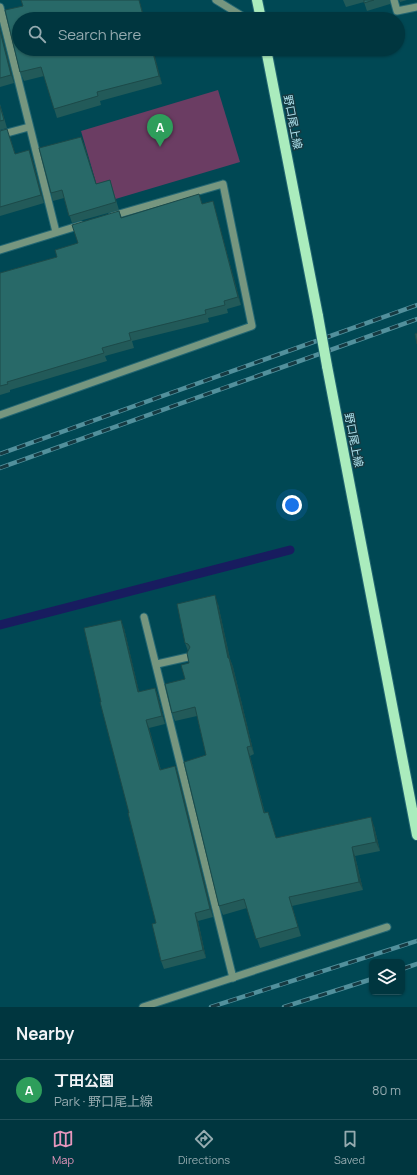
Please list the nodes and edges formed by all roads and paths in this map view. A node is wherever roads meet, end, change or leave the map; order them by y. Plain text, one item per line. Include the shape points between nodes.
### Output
1 (216, 0) edge
2 (257, 0) edge
3 (394, 0) edge
4 (0, 7) edge
5 (417, 7) edge
6 (236, 12) edge
7 (260, 12) edge
8 (267, 56) edge
9 (29, 127) junction
10 (0, 135) edge
11 (102, 219) edge
12 (86, 224) edge
13 (56, 232) junction
14 (0, 250) edge
15 (0, 415) edge
16 (144, 617) dead end
17 (188, 657) edge
18 (157, 664) junction
19 (417, 836) edge
20 (387, 927) dead end
21 (233, 978) junction
22 (143, 1007) edge

1 - 6 street
2 - 7 main road
3 - 5 street via 397,11
4 - 9 street
8 - 19 main road, 野口尾上線, bridge
9 - 10 street
9 - 13 street
11 - 15 street via 223,184 252,326
12 - 13 street
13 - 14 street
16 - 18 street
17 - 18 street
18 - 21 street
20 - 21 street
21 - 22 street

